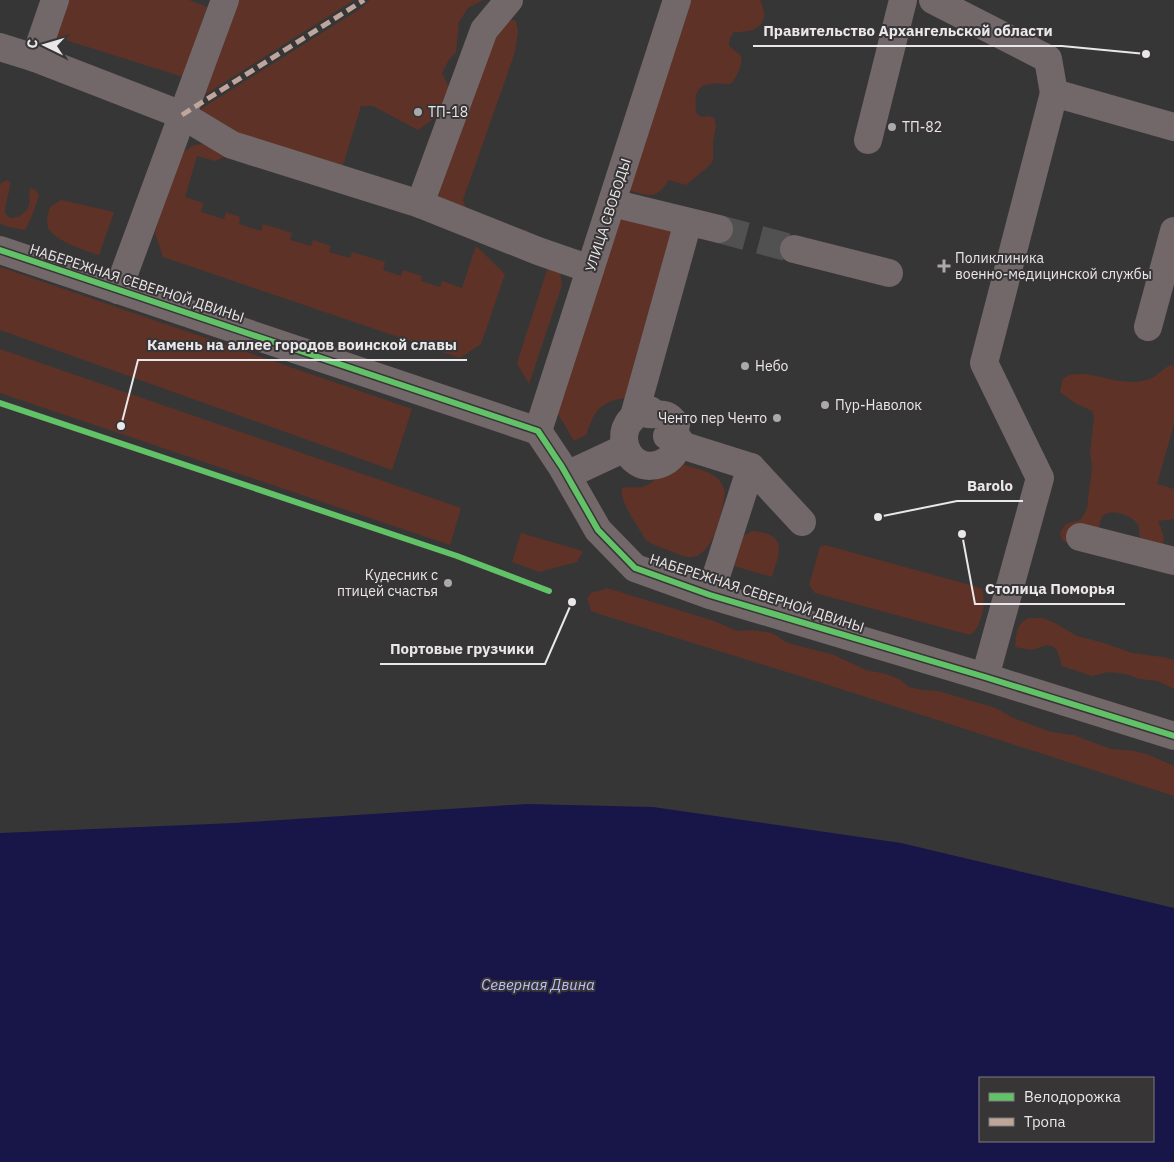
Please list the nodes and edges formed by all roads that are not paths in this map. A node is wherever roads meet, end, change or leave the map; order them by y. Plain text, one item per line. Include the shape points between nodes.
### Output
1 (54, 0) edge
2 (225, 0) edge
3 (509, 0) edge
4 (677, 0) edge
5 (903, 0) edge
6 (933, 0) edge
7 (0, 47) edge
8 (35, 58) junction
9 (1054, 93) junction
10 (182, 115) junction
11 (1174, 127) edge
12 (868, 140) dead end
13 (612, 203) junction
14 (420, 204) junction
15 (688, 222) junction
16 (720, 230) tunnel mouth
17 (1174, 231) edge
18 (794, 249) tunnel mouth
19 (0, 250) edge
20 (590, 269) junction
21 (889, 273) dead end
22 (118, 290) junction
23 (1148, 327) dead end
24 (634, 416) junction
25 (538, 431) junction
26 (678, 444) junction
27 (626, 448) junction
28 (751, 467) junction
29 (567, 475) junction
30 (802, 522) dead end
31 (1080, 537) dead end
32 (1174, 561) edge
33 (710, 595) junction
34 (985, 677) junction
35 (1174, 736) edge

1 - 8 street
2 - 10 street
3 - 14 street via 484,30
4 - 13 street, УЛИЦА СВОБОДЫ
5 - 12 street
6 - 9 street via 1048,59
7 - 8 street
8 - 10 street
9 - 11 street
9 - 34 street via 984,363 1040,478
10 - 14 street via 232,145
10 - 22 street
13 - 15 street
13 - 20 street, УЛИЦА СВОБОДЫ
14 - 20 street
15 - 16 street
15 - 24 street
17 - 23 street
18 - 21 street
19 - 22 street, НАБЕРЕЖНАЯ СЕВЕРНОЙ ДВИНЫ
20 - 25 street, УЛИЦА СВОБОДЫ
22 - 25 street, НАБЕРЕЖНАЯ СЕВЕРНОЙ ДВИНЫ
24 - 26 street via 650,410 648,414 667,415 676,425 667,436 679,440
24 - 27 street via 624,429
25 - 29 street, НАБЕРЕЖНАЯ СЕВЕРНОЙ ДВИНЫ
26 - 27 street via 672,457 657,465 641,464 630,456
26 - 28 street
27 - 29 street
28 - 30 street
28 - 33 street
29 - 33 street, НАБЕРЕЖНАЯ СЕВЕРНОЙ ДВИНЫ via 598,530 636,568
31 - 32 street
33 - 34 street, НАБЕРЕЖНАЯ СЕВЕРНОЙ ДВИНЫ
34 - 35 street, НАБЕРЕЖНАЯ СЕВЕРНОЙ ДВИНЫ

